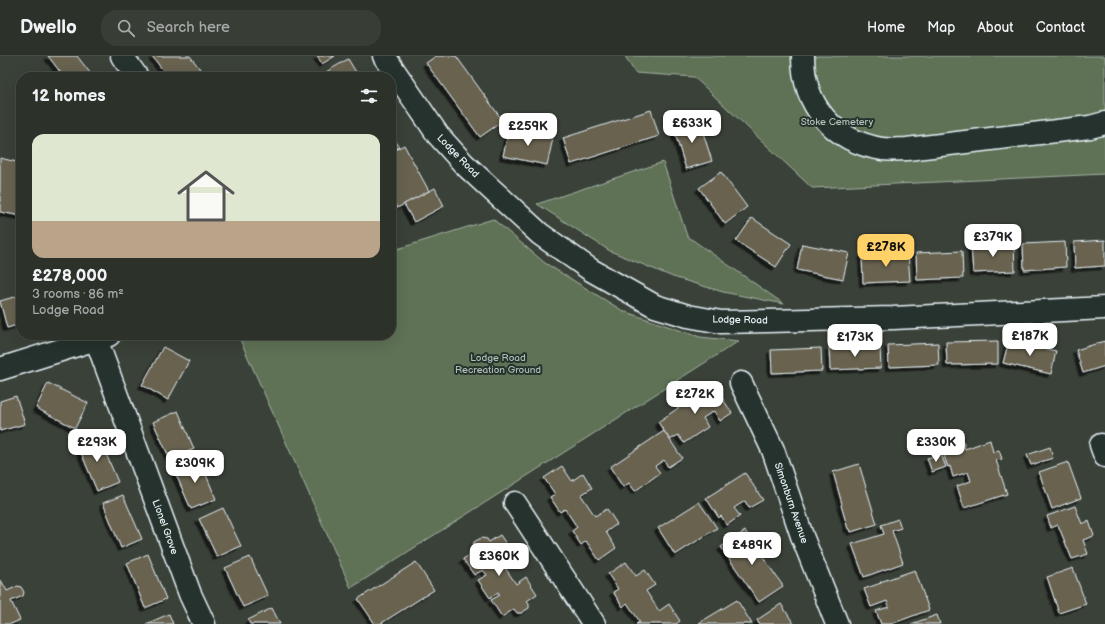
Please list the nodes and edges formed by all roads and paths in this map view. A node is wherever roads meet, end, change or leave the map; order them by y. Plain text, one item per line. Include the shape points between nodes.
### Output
1 (122, 56) edge
2 (384, 56) edge
3 (803, 56) edge
4 (133, 72) edge
5 (395, 72) edge
6 (396, 74) edge
7 (1105, 123) edge
8 (1105, 308) edge
9 (92, 340) edge
10 (103, 340) edge
11 (0, 369) edge
12 (741, 383) dead end
13 (515, 503) dead end
14 (204, 624) edge
15 (594, 624) edge
16 (837, 624) edge

1 - 4 street
2 - 5 street, Lodge Road
3 - 7 street via 806,86 825,120 838,132 857,142 883,149 907,149 1090,127
6 - 8 street, Lodge Road via 438,135 464,164 535,230 591,270 655,306 721,322 893,318
9 - 11 street
10 - 14 street, Lionel Grove via 190,594
12 - 16 street, Simonburn Avenue via 773,450 802,536
13 - 15 street

